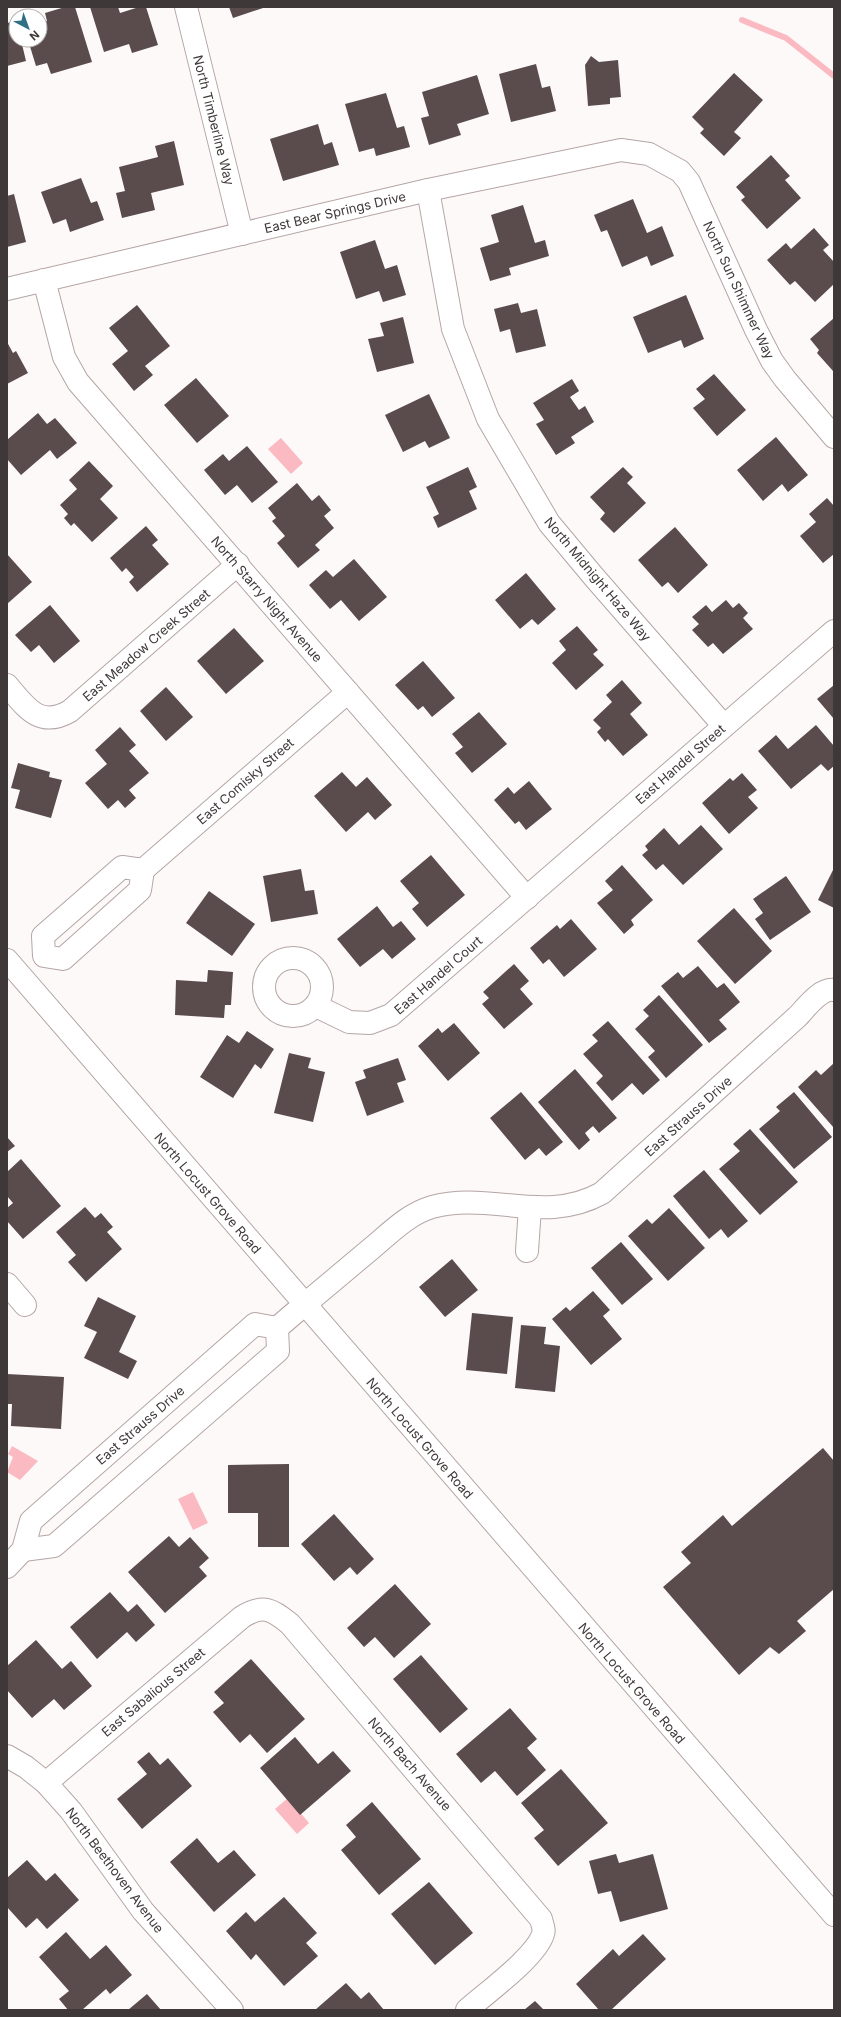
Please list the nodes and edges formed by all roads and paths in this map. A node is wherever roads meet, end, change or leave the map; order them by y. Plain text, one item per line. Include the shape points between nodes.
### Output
1 (186, 7) edge
2 (663, 162) joint
3 (428, 190) junction
4 (242, 234) junction
5 (44, 280) junction
6 (7, 289) edge
7 (834, 437) edge
8 (238, 564) junction
9 (834, 630) edge
10 (7, 685) edge
11 (348, 692) junction
12 (724, 726) junction
13 (143, 870) junction
14 (526, 898) junction
15 (44, 956) junction
16 (14, 968) edge
17 (832, 989) edge
18 (316, 1006) dead end
19 (530, 1207) junction
20 (527, 1251) dead end
21 (7, 1284) edge
22 (25, 1304) dead end
23 (304, 1305) junction
24 (277, 1328) junction
25 (24, 1550) junction
26 (7, 1567) edge
27 (263, 1609) joint
28 (7, 1756) edge
29 (46, 1783) junction
30 (834, 1915) edge
31 (232, 2010) edge
32 (467, 2010) edge

1 - 4 street, North Timberline Way
2 - 3 street, East Bear Springs Drive via 649,154 621,150
2 - 7 street, North Sun Shimmer Way via 680,171 689,182 772,360 784,379
3 - 4 street, East Bear Springs Drive
3 - 12 street, North Midnight Haze Way via 453,330 488,419 549,523
4 - 5 street, East Bear Springs Drive
5 - 6 street, East Bear Springs Drive
5 - 8 street, North Starry Night Avenue via 64,357 78,382
8 - 10 street, East Meadow Creek Street via 62,716 38,716
8 - 11 street, North Starry Night Avenue
9 - 12 street, East Handel Street
11 - 13 street, East Comisky Street
11 - 14 street, North Starry Night Avenue
12 - 14 street, East Handel Street
13 - 15 street via 140,890 63,959
13 - 15 street via 122,868 66,916 43,936
14 - 18 street, East Handel Court via 391,1015 370,1023 349,1022
15 - 16 street
16 - 23 street, North Locust Grove Road
17 - 19 street, East Strauss Drive via 819,995 602,1193 568,1206
19 - 20 street
19 - 23 street, East Strauss Drive via 468,1202 432,1208 397,1226
21 - 22 street
23 - 24 street, East Strauss Drive
23 - 30 street, North Locust Grove Road
24 - 25 street via 278,1351 54,1546
24 - 25 street, East Strauss Drive via 255,1324 243,1334 31,1521
25 - 26 street
27 - 29 street, East Sabalious Street via 252,1611 242,1617
27 - 32 street, North Bach Avenue via 276,1612 290,1624 541,1919 544,1932 539,1944
28 - 29 street, North Beethoven Avenue
29 - 31 street, North Beethoven Avenue via 71,1811 143,1911

